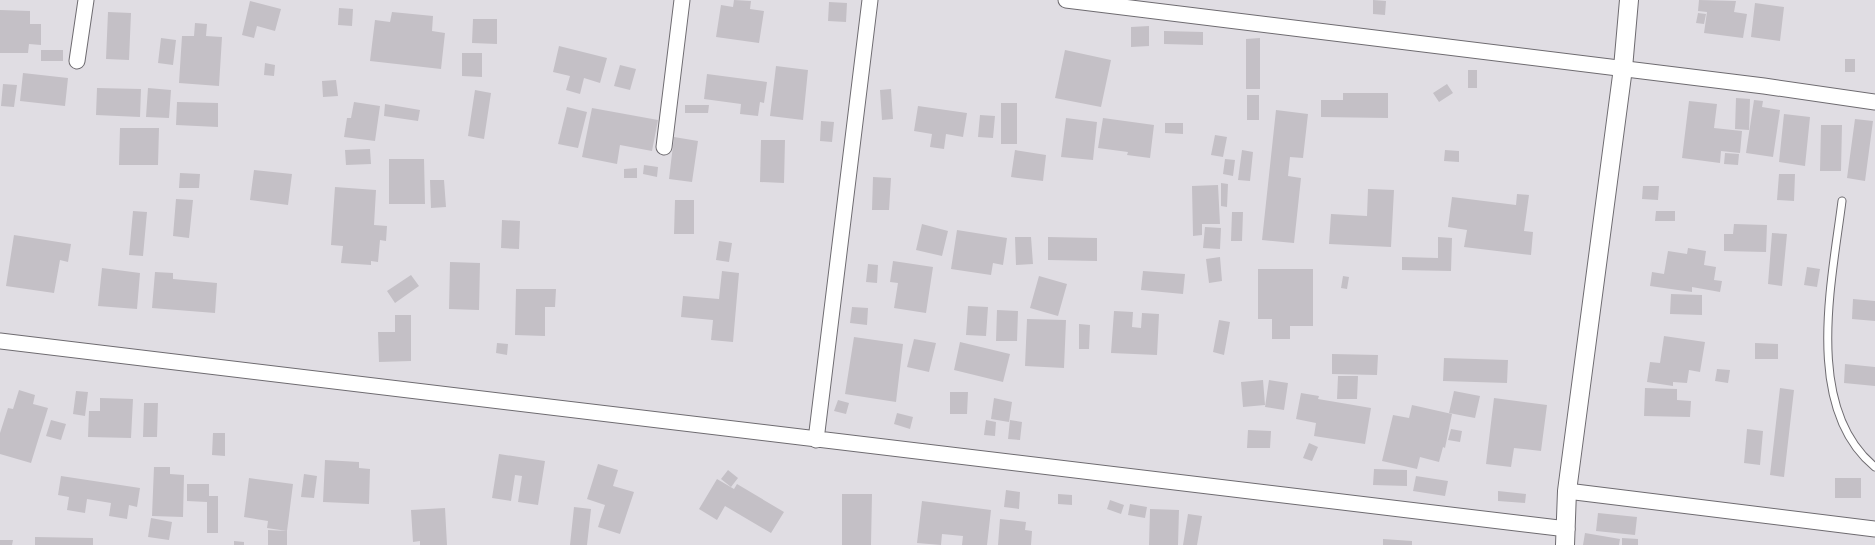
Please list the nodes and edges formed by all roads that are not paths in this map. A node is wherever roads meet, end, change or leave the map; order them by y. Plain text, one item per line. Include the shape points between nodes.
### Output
1 (86, 0) edge
2 (682, 0) edge
3 (870, 0) edge
4 (1066, 0) edge
5 (1630, 0) edge
6 (77, 61) dead end
7 (1624, 68) junction
8 (1875, 102) edge
9 (664, 147) dead end
10 (1842, 201) dead end
11 (0, 341) edge
12 (816, 440) junction
13 (1875, 467) edge
14 (1568, 491) junction
15 (1875, 529) edge
16 (1566, 537) edge

1 - 6 street
2 - 9 street
3 - 12 street
4 - 7 street
5 - 7 street
7 - 8 street
7 - 14 street
10 - 13 lane via 1828,310 1830,374 1837,408 1851,441
11 - 12 street
12 - 16 street
14 - 15 street
14 - 16 street

